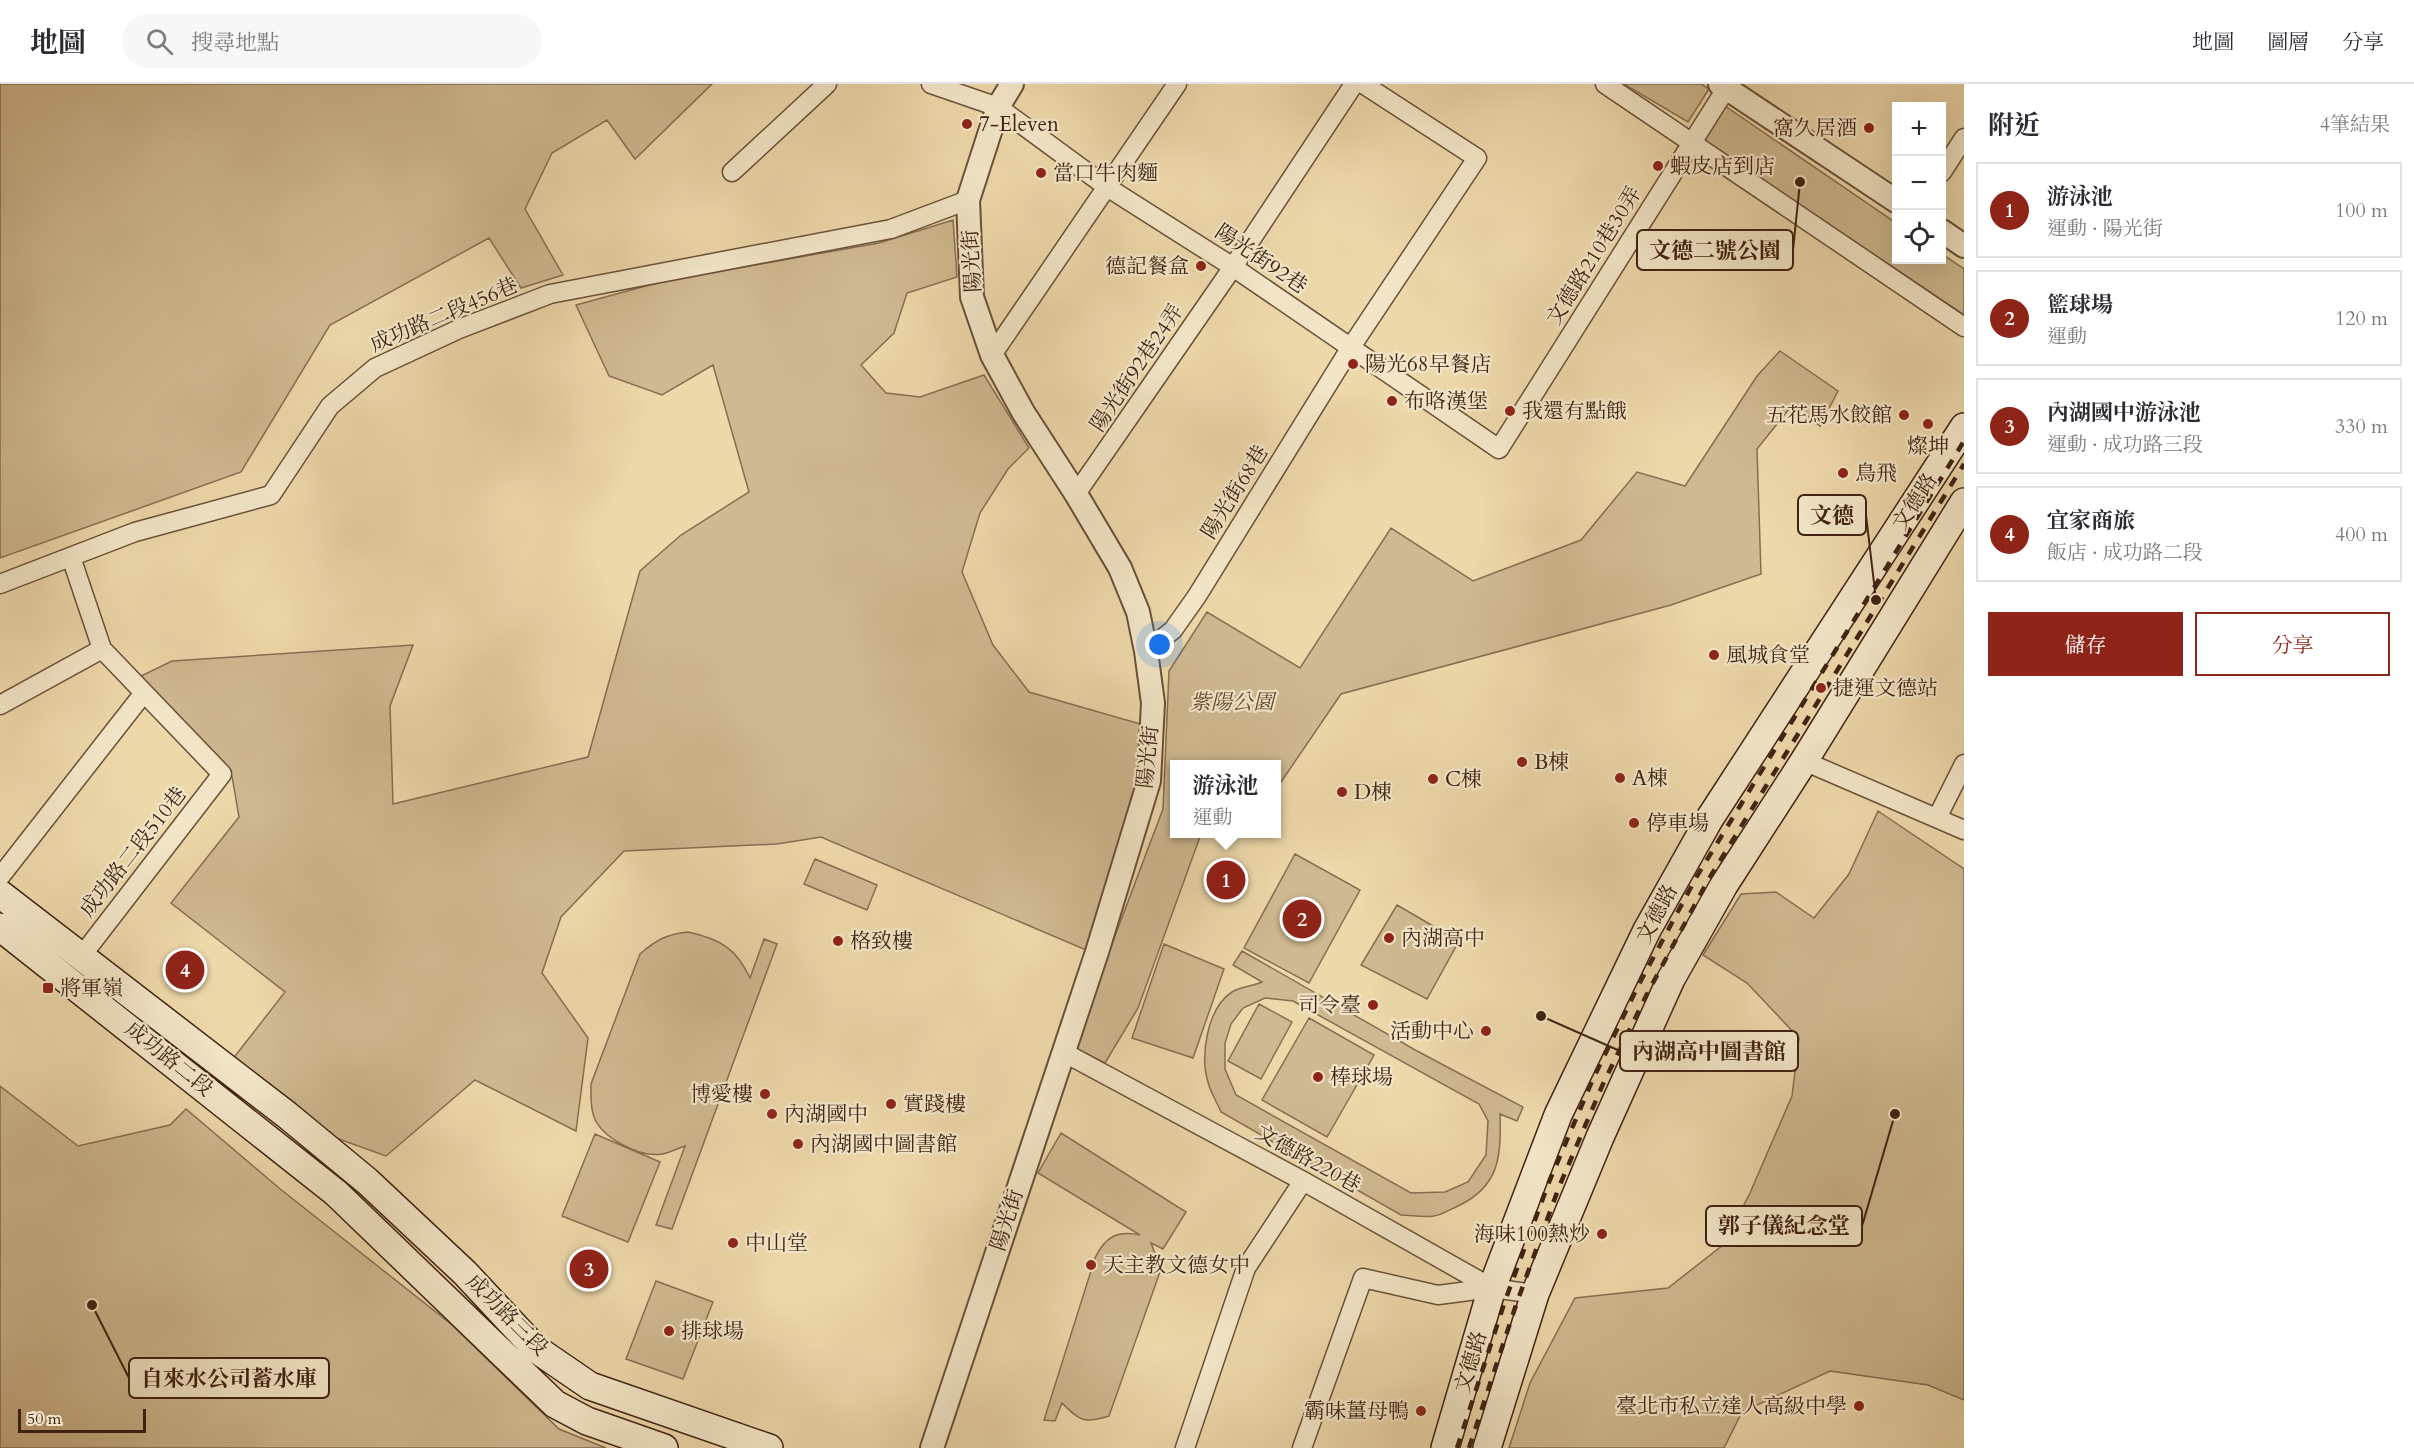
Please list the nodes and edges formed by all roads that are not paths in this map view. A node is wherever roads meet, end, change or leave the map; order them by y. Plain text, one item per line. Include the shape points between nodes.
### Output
1 (827, 84) edge
2 (931, 84) edge
3 (1012, 84) edge
4 (1177, 84) edge
5 (1354, 84) edge
6 (1363, 84) edge
7 (1605, 84) edge
8 (1725, 85) edge
9 (998, 107) junction
10 (1964, 138) edge
11 (1691, 144) junction
12 (1946, 165) edge
13 (732, 172) dead end
14 (1107, 186) junction
15 (1892, 198) edge
16 (968, 200) junction
17 (1946, 234) edge
18 (1964, 246) edge
19 (1233, 267) junction
20 (1964, 327) edge
21 (1351, 347) junction
22 (992, 355) junction
23 (1964, 427) edge
24 (1499, 448) joint
25 (1076, 494) junction
26 (1964, 502) edge
27 (71, 557) junction
28 (0, 584) edge
29 (102, 650) junction
30 (1146, 651) junction
31 (142, 694) junction
32 (0, 705) edge
33 (1804, 761) junction
34 (1964, 764) edge
35 (1937, 818) junction
36 (1964, 830) edge
37 (0, 877) edge
38 (0, 894) edge
39 (0, 927) edge
40 (80, 958) junction
41 (1063, 1052) junction
42 (286, 1115) joint
43 (1303, 1181) junction
44 (336, 1193) joint
45 (1492, 1288) junction
46 (1535, 1294) junction
47 (664, 1448) edge
48 (769, 1448) edge
49 (932, 1448) edge
50 (1185, 1448) edge
51 (1302, 1448) edge
52 (1445, 1448) edge
53 (1487, 1448) edge

1 - 13 street
2 - 9 street, 陽光街92巷
3 - 9 street, 陽光街
4 - 14 street
5 - 19 street, 陽光街92巷24弄
6 - 21 street, 陽光街68巷 via 1477,158
7 - 11 street
8 - 11 street, 文德路210巷30弄
8 - 15 street
9 - 14 street, 陽光街92巷
9 - 16 street, 陽光街
10 - 12 street
11 - 20 street
11 - 24 street, 文德路210巷30弄
14 - 19 street, 陽光街92巷
14 - 22 street
16 - 22 street, 陽光街 via 972,297
16 - 27 street, 成功路二段456巷 via 891,229 550,294 459,329 375,368 330,406 271,495 135,532
17 - 18 street
19 - 21 street, 陽光街92巷
19 - 25 street, 陽光街92巷24弄
21 - 24 street, 陽光街92巷
21 - 30 street, 陽光街68巷 via 1197,596 1173,630
22 - 25 street, 陽光街
23 - 45 main road, 文德路 via 1710,818 1647,930 1558,1114
25 - 30 street, 陽光街 via 1120,568 1138,612
26 - 33 main road, 文德路
27 - 28 street, 成功路二段456巷
27 - 29 street
29 - 31 street
29 - 32 street
30 - 41 street, 陽光街 via 1153,703 1149,782
31 - 37 street
31 - 40 street, 成功路二段510巷 via 222,774
33 - 35 street
33 - 46 main road, 文德路 via 1724,885 1671,979
34 - 35 street
35 - 36 street
38 - 40 main road, 成功路二段
39 - 44 main road, 成功路二段
40 - 42 main road, 成功路二段
41 - 43 street, 文德路220巷
41 - 49 street, 陽光街
42 - 48 main road, 成功路三段 via 367,1181 465,1273 536,1349 590,1386
43 - 45 street, 文德路220巷
43 - 50 street via 1246,1268
44 - 47 main road, 成功路三段 via 555,1404 587,1421
45 - 46 street, 文德路220巷
45 - 51 street via 1438,1295 1364,1278
45 - 52 main road, 文德路
46 - 53 main road, 文德路

